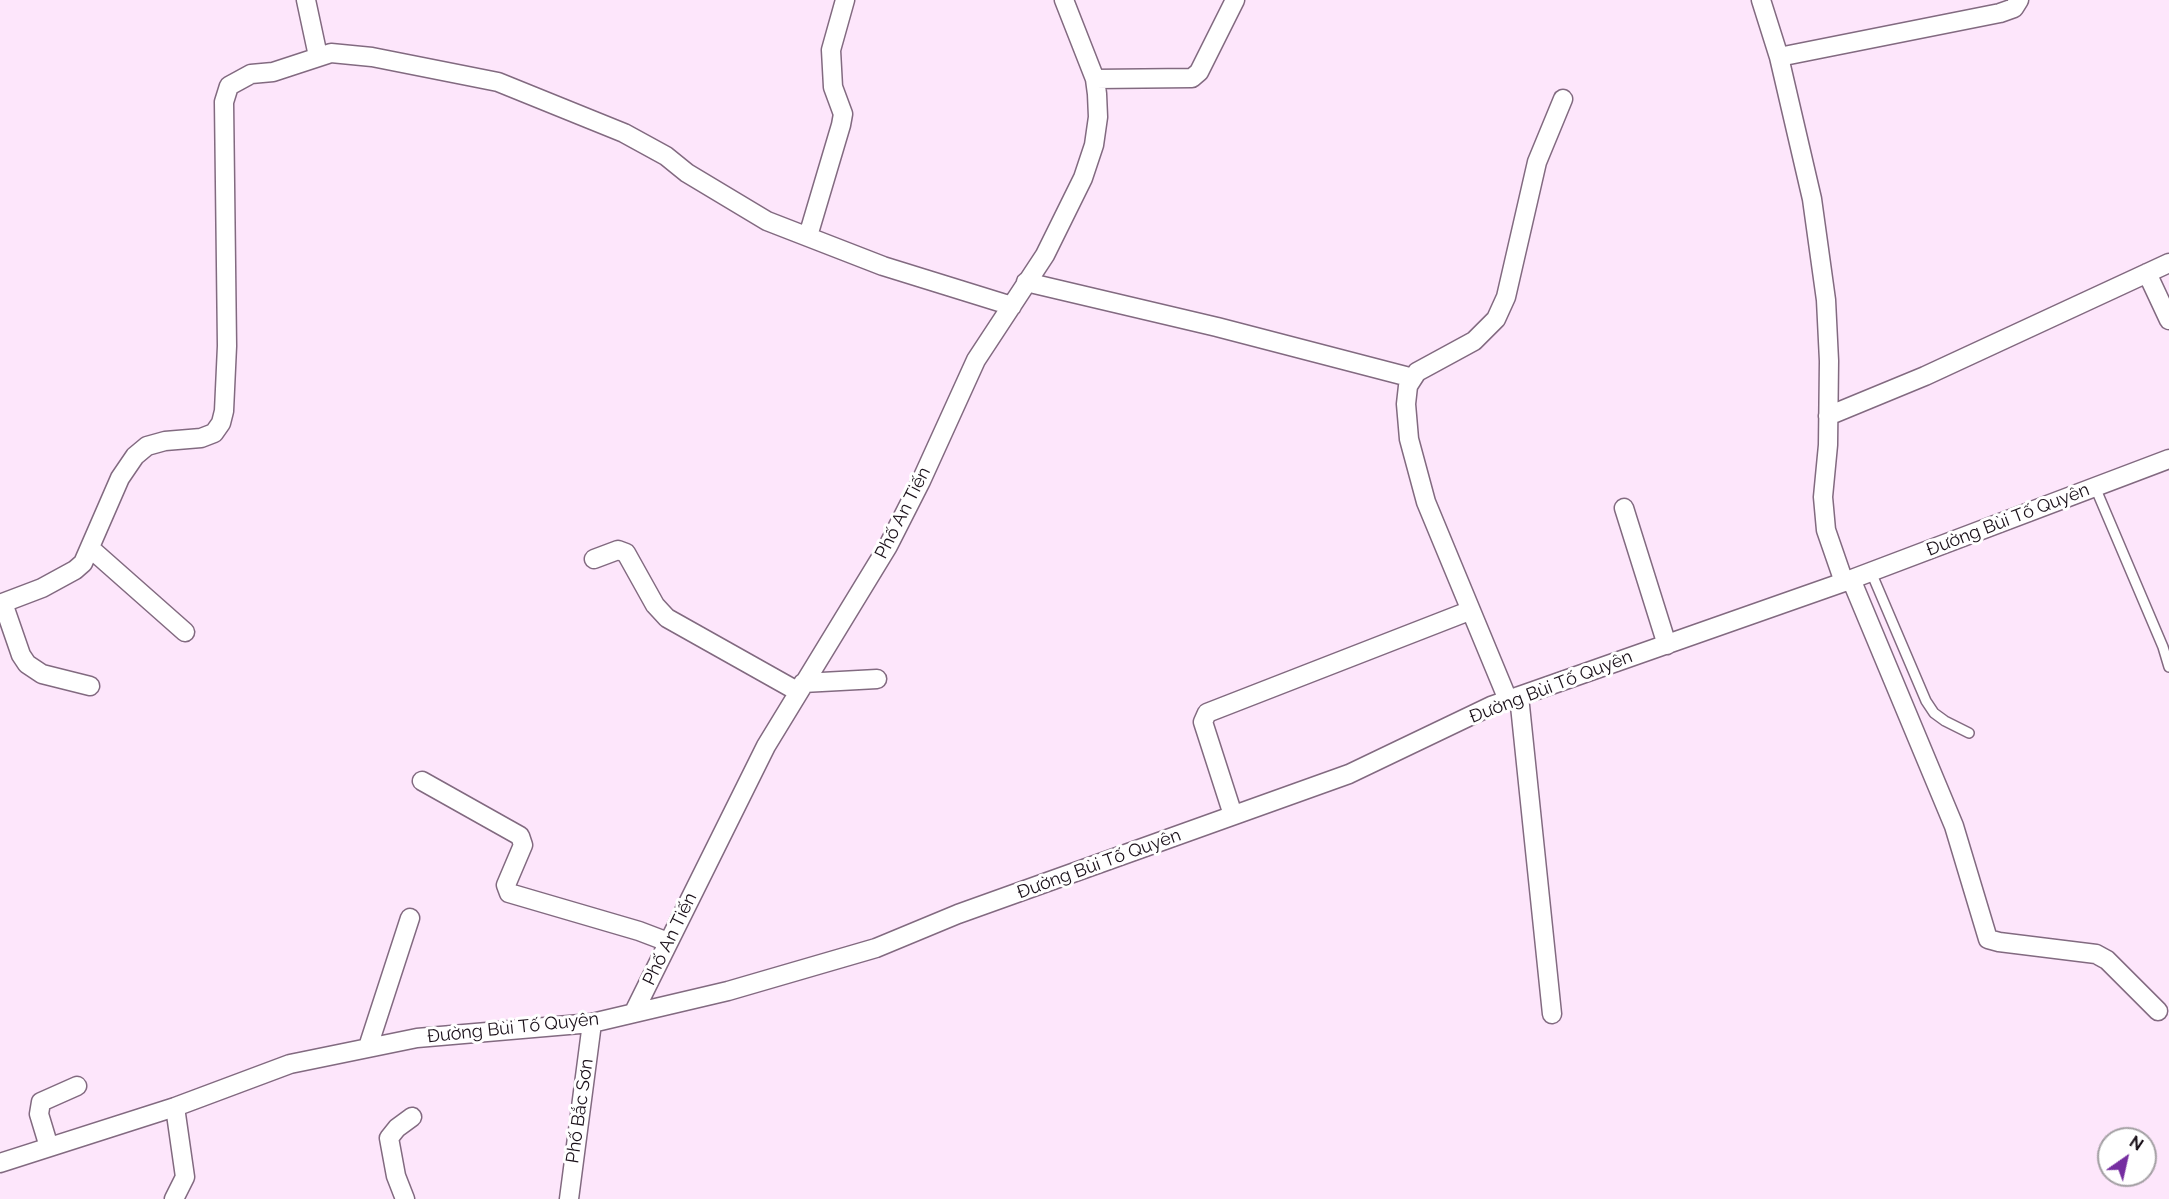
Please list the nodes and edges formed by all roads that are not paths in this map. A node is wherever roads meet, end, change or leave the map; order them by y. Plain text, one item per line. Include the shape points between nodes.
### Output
1 (306, 0) edge
2 (845, 0) edge
3 (1064, 0) edge
4 (1235, 0) edge
5 (1761, 0) edge
6 (2019, 0) edge
7 (318, 56) junction
8 (1779, 57) junction
9 (1095, 79) junction
10 (1563, 99) dead end
11 (808, 236) junction
12 (2169, 263) edge
13 (2147, 273) junction
14 (1026, 282) junction
15 (1012, 306) junction
16 (2169, 320) edge
17 (1413, 378) junction
18 (1828, 416) junction
19 (2169, 459) edge
20 (2095, 487) junction
21 (1624, 507) dead end
22 (90, 548) junction
23 (594, 559) dead end
24 (1870, 572) junction
25 (1848, 581) junction
26 (2, 604) edge
27 (1469, 611) junction
28 (185, 632) dead end
29 (1667, 645) junction
30 (2169, 668) edge
31 (877, 679) dead end
32 (90, 686) dead end
33 (800, 687) junction
34 (1513, 698) junction
35 (1969, 733) dead end
36 (422, 782) dead end
37 (1233, 815) junction
38 (410, 918) dead end
39 (668, 942) junction
40 (2158, 1011) dead end
41 (634, 1012) junction
42 (1552, 1014) dead end
43 (592, 1023) junction
44 (368, 1047) junction
45 (77, 1086) dead end
46 (175, 1107) junction
47 (412, 1117) dead end
48 (49, 1147) junction
49 (0, 1163) edge
50 (174, 1199) edge
51 (405, 1199) edge
52 (569, 1199) edge

1 - 7 street
2 - 11 street via 831,50 833,87 843,114
3 - 9 street, Phố An Tiến
4 - 9 street via 1199,72 1192,78
5 - 8 street
6 - 8 street via 2014,8 2000,12
7 - 11 street via 332,53 372,57 498,82 624,134 666,156 719,194 767,221
7 - 22 street via 273,72 251,74 229,86 224,102 226,346 221,423 214,433 201,438 165,441 147,446 135,456 120,478
8 - 18 street via 1812,199 1824,289
9 - 14 street, Phố An Tiến via 1098,117 1083,178 1045,255
10 - 17 street via 1537,162 1506,297 1496,319 1474,341 1417,372
11 - 15 street via 883,266
12 - 13 street
13 - 16 street
13 - 18 street via 1925,376
14 - 15 street, Phố An Tiến
14 - 17 street
15 - 33 street, Phố An Tiến via 976,360 888,546
17 - 27 street via 1406,404 1409,439 1426,502
18 - 25 street via 1823,497 1827,530
19 - 20 street, Đường Bùi Tố Quyên
20 - 24 street, Đường Bùi Tố Quyên
20 - 30 lane
21 - 29 street
22 - 26 street via 75,570
22 - 28 street
23 - 33 street via 618,550 626,553 655,605 667,618
24 - 25 street, Đường Bùi Tố Quyên
24 - 35 lane via 1926,701 1934,713
25 - 29 street, Đường Bùi Tố Quyên
25 - 40 street via 1954,826 1988,939 2096,954 2107,960
26 - 32 street via 27,664 42,674
27 - 34 street
27 - 37 street via 1207,712 1203,722
29 - 34 street, Đường Bùi Tố Quyên
31 - 33 street
33 - 39 street, Phố An Tiến via 766,746
34 - 37 street, Đường Bùi Tố Quyên via 1349,774
34 - 42 street
36 - 39 street via 520,836 523,845 506,885 509,893
37 - 41 street, Đường Bùi Tố Quyên via 958,914 876,948 728,991
38 - 44 street
39 - 41 street, Phố An Tiến
41 - 43 street, Đường Bùi Tố Quyên
43 - 44 street, Đường Bùi Tố Quyên via 417,1038
43 - 52 street, Phố Bắc Sơn
44 - 46 street, Đường Bùi Tố Quyên via 290,1064
45 - 48 street via 41,1102 39,1114
46 - 48 street, Đường Bùi Tố Quyên
46 - 50 street via 185,1177
47 - 51 street via 389,1138
48 - 49 street, Đường Bùi Tố Quyên

